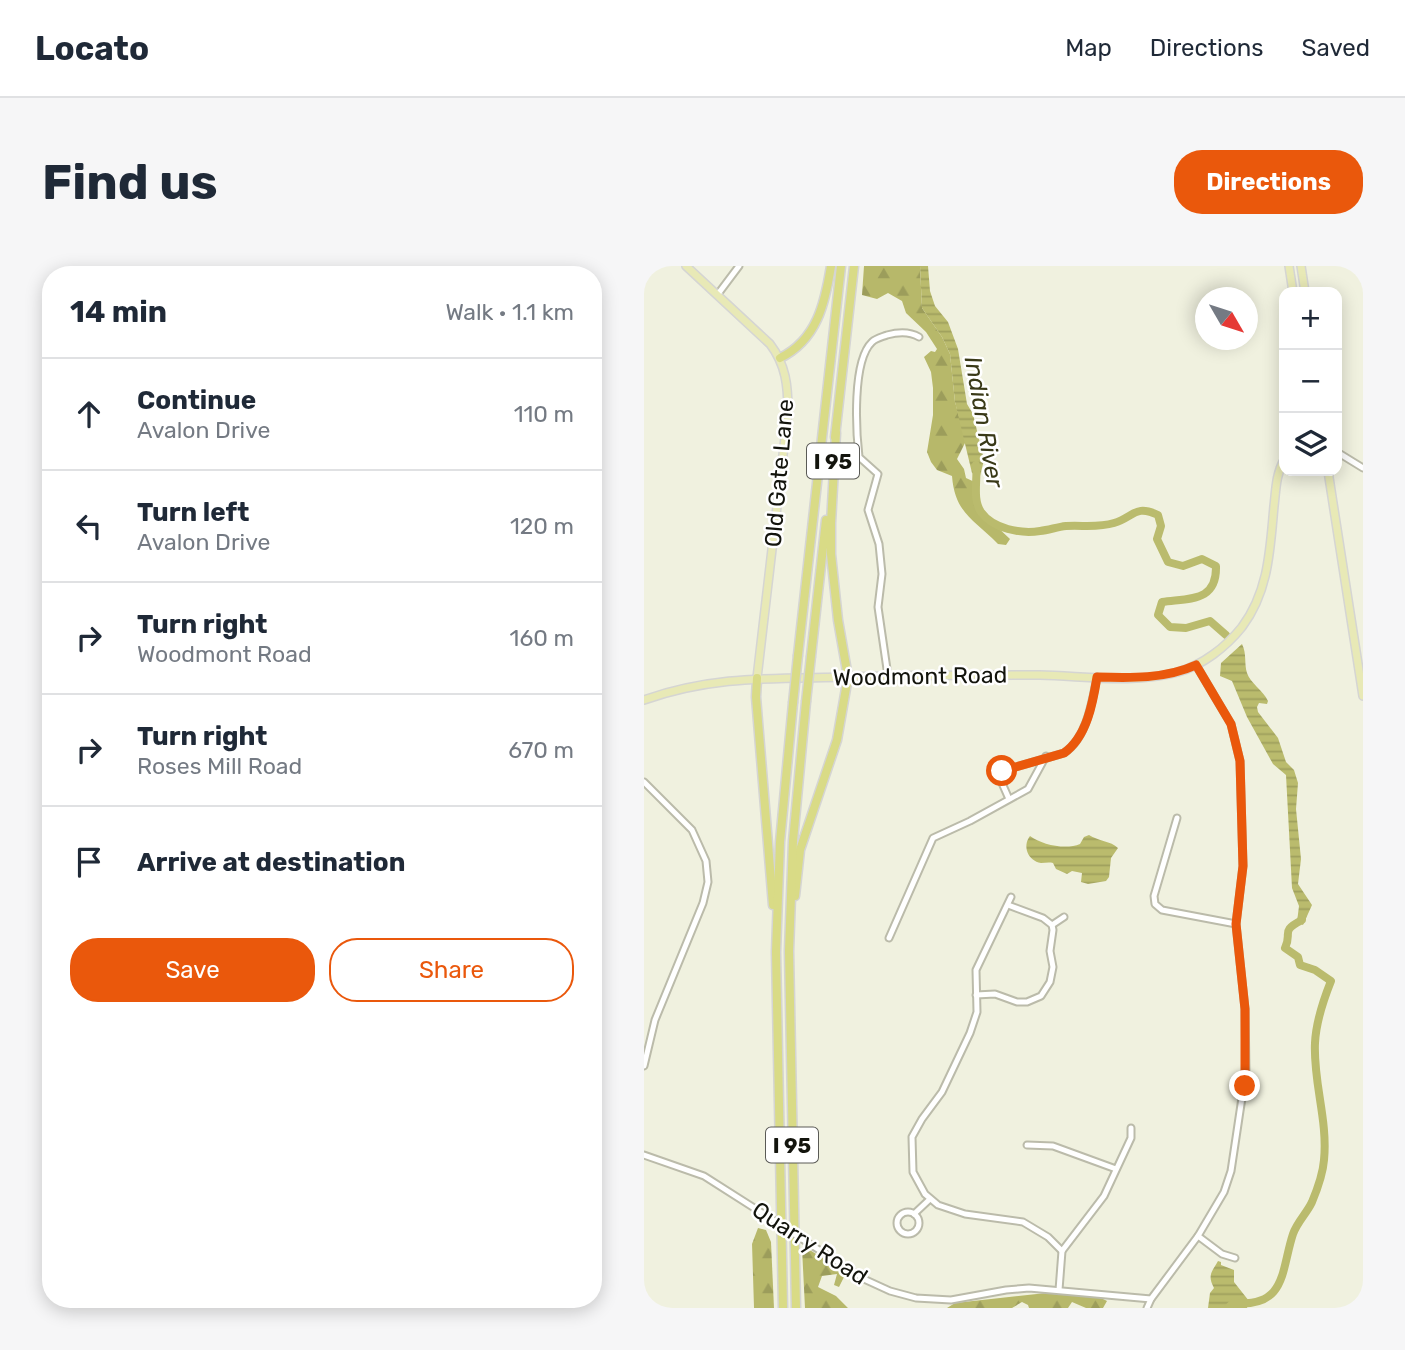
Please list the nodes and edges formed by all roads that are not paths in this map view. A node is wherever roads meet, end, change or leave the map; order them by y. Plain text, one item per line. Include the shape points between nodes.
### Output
1 (687, 266) edge
2 (739, 266) edge
3 (831, 266) edge
4 (841, 266) edge
5 (855, 266) edge
6 (1301, 266) edge
7 (1289, 267) edge
8 (1292, 287) edge
9 (1304, 287) edge
10 (718, 294) junction
11 (919, 337) dead end
12 (780, 358) junction
13 (836, 433) junction
14 (1342, 455) edge
15 (1363, 468) edge
16 (1279, 474) edge
17 (1329, 476) edge
18 (1196, 665) junction
19 (888, 676) junction
20 (848, 677) junction
21 (1097, 677) junction
22 (757, 678) junction
23 (1363, 696) edge
24 (644, 700) edge
25 (1046, 757) junction
26 (644, 782) edge
27 (1009, 799) junction
28 (1177, 818) dead end
29 (1011, 897) dead end
30 (1008, 905) junction
31 (1064, 917) dead end
32 (1236, 924) junction
33 (1052, 925) junction
34 (889, 939) dead end
35 (776, 952) junction
36 (789, 983) junction
37 (976, 995) junction
38 (644, 1066) edge
39 (1131, 1128) dead end
40 (1027, 1145) dead end
41 (644, 1154) edge
42 (1116, 1169) junction
43 (930, 1199) junction
44 (914, 1214) junction
45 (1198, 1236) junction
46 (1062, 1251) junction
47 (1235, 1258) dead end
48 (1059, 1290) junction
49 (1151, 1299) junction
50 (783, 1308) edge
51 (796, 1308) edge
52 (1147, 1308) edge

1 - 10 main road, Old Gate Lane
2 - 10 street
3 - 12 highway via 815,326 791,353
4 - 35 highway, I 95, bridge via 781,826
5 - 13 highway, I 95
6 - 7 main road
6 - 9 main road
7 - 8 main road
10 - 12 main road, Old Gate Lane
11 - 19 street via 902,332 872,342 857,391 859,457 878,474 868,510 879,544 878,607
12 - 22 main road, Old Gate Lane via 788,412
13 - 20 highway via 831,554
13 - 36 highway, I 95, bridge via 793,841
14 - 15 street
16 - 18 main road via 1269,561 1260,596 1233,638
17 - 23 main road
18 - 21 main road, Woodmont Road via 1154,676
18 - 32 street via 1231,724 1240,761 1243,866
19 - 20 main road, Woodmont Road
19 - 21 main road, Woodmont Road
20 - 22 main road, Woodmont Road
20 - 36 highway via 837,740 800,850
21 - 25 street via 1093,704 1075,742 1064,753
22 - 24 main road, Woodmont Road via 694,685
22 - 35 highway
25 - 27 street via 1028,789
25 - 27 street via 1000,772
26 - 38 street via 692,830 703,851 708,882 655,1020
27 - 34 street via 933,838
28 - 32 street via 1155,904 1162,910
29 - 30 street
30 - 33 street
30 - 37 street via 977,965
31 - 33 street
32 - 45 street via 1245,1009 1244,1096 1227,1184
33 - 37 street via 1053,972 1041,996 1022,1002
35 - 50 highway, I 95
36 - 51 highway, I 95
37 - 43 street via 977,1012 970,1033 942,1092 912,1138 913,1172
39 - 42 street
40 - 42 street via 1053,1146
41 - 48 street, Quarry Road, bridge via 704,1176 866,1280 916,1298 945,1301 1006,1290
42 - 46 street via 1099,1204
43 - 44 street
43 - 46 street via 952,1211 1023,1222
44 - 44 street via 898,1217 901,1233 910,1235 917,1230
45 - 47 street
45 - 49 street
46 - 48 street
48 - 49 street, Quarry Road
49 - 52 street

